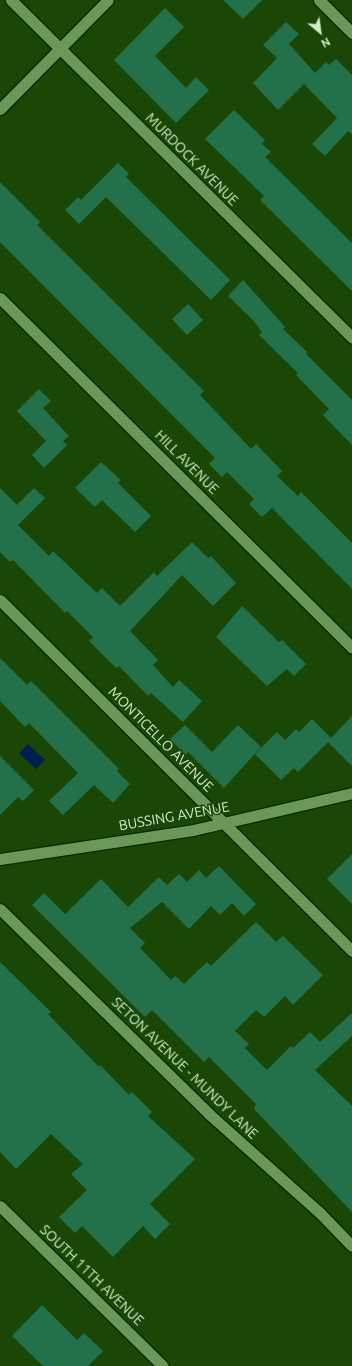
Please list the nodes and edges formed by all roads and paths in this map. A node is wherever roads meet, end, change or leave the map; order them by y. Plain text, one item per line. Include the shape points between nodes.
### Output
1 (11, 0) edge
2 (108, 0) edge
3 (319, 0) edge
4 (352, 33) edge
5 (60, 48) junction
6 (0, 109) edge
7 (0, 298) edge
8 (352, 338) edge
9 (0, 600) edge
10 (352, 648) edge
11 (352, 793) edge
12 (224, 823) junction
13 (0, 859) edge
14 (0, 909) edge
15 (352, 951) edge
16 (0, 1206) edge
17 (352, 1246) edge
18 (163, 1366) edge

1 - 5 street, MURDOCK AVENUE
2 - 5 street
3 - 4 street
5 - 6 street
5 - 8 street, MURDOCK AVENUE
7 - 10 street, HILL AVENUE
9 - 12 street, MONTICELLO AVENUE
11 - 12 street, BUSSING AVENUE
12 - 13 street, BUSSING AVENUE
12 - 15 street, MONTICELLO AVENUE
14 - 17 street, SETON AVENUE - MUNDY LANE via 209,1114 319,1212
16 - 18 street, SOUTH 11TH AVENUE

